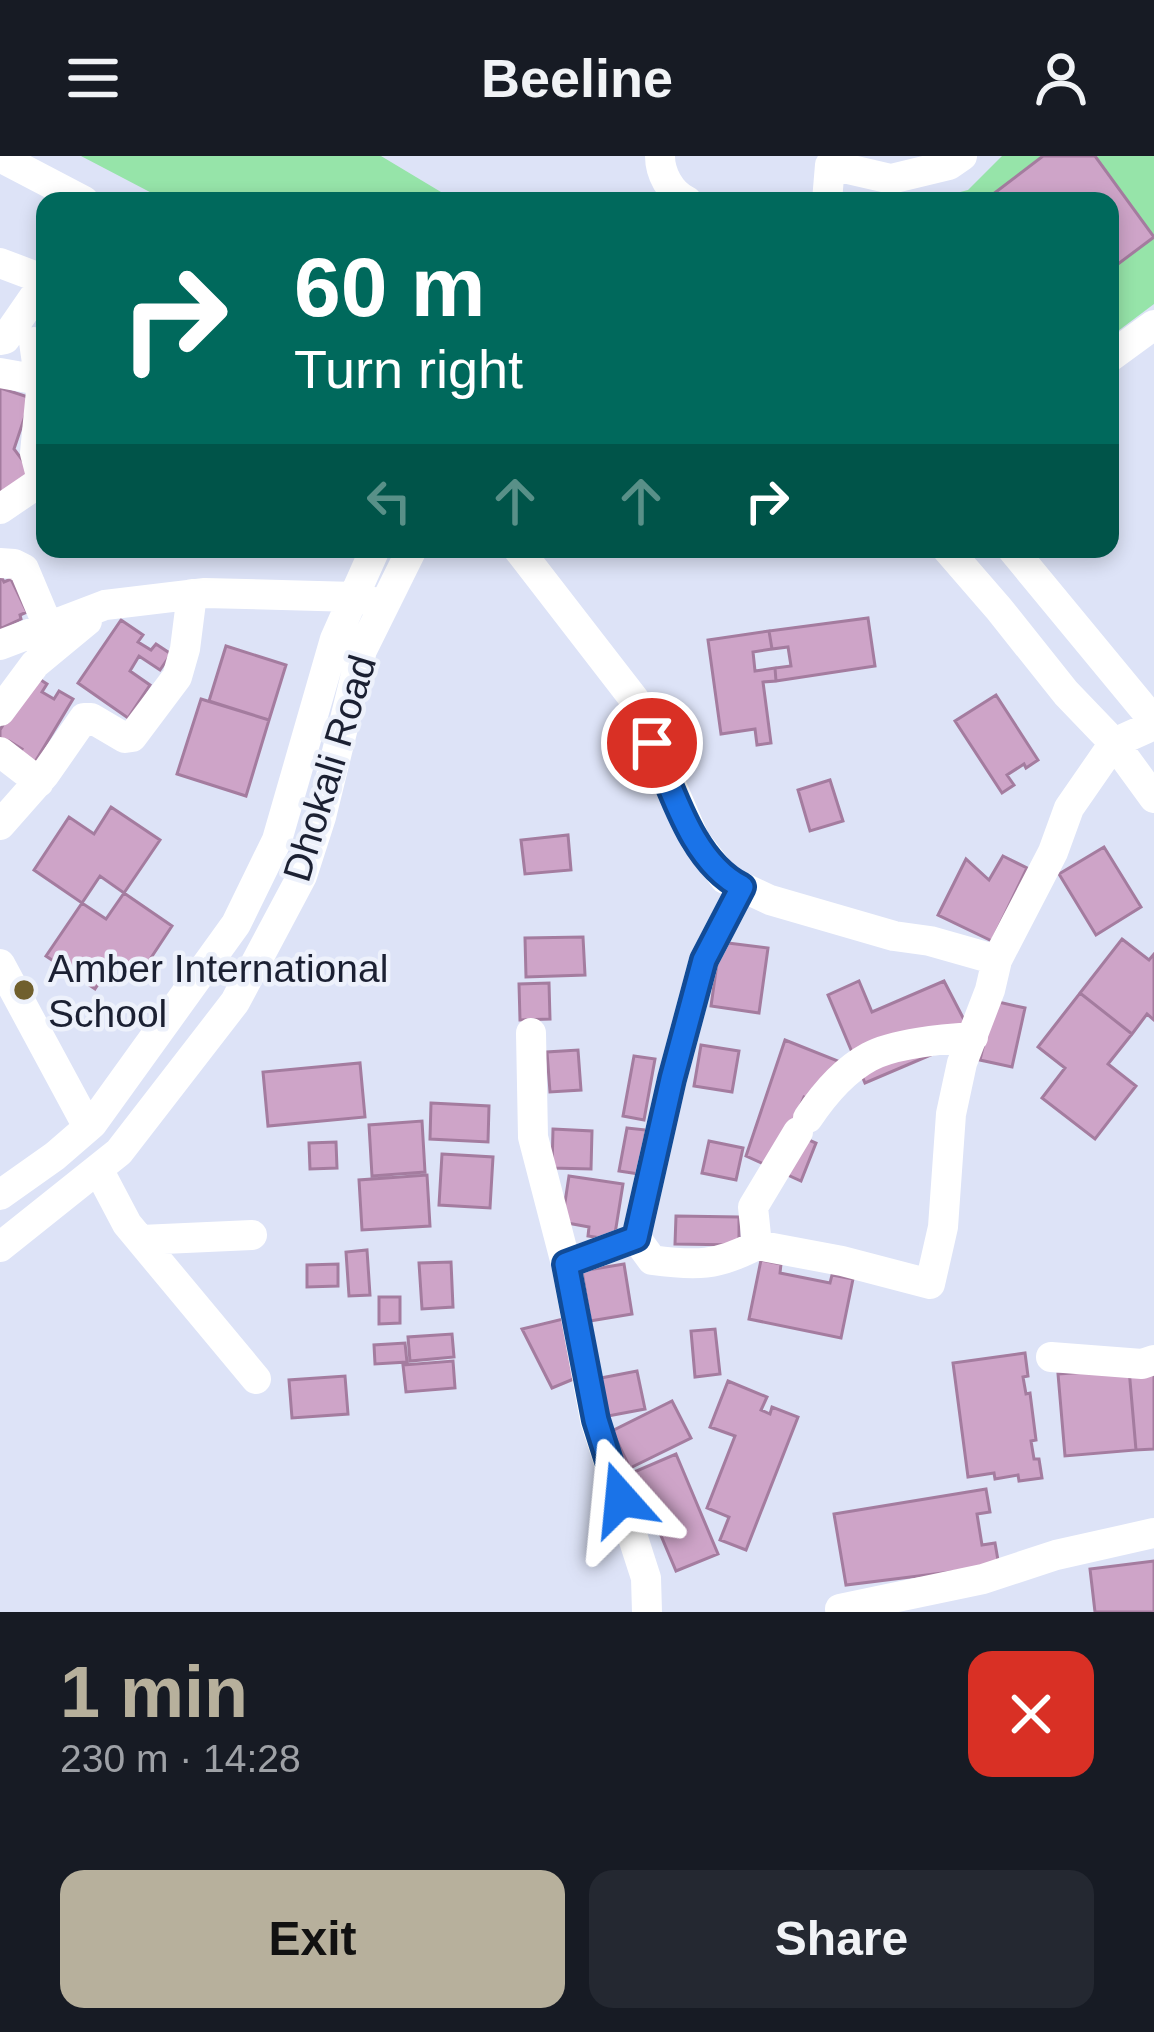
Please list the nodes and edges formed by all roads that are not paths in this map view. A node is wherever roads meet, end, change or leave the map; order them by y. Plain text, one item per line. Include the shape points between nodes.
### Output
1 (660, 156) edge
2 (962, 156) edge
3 (0, 158) edge
4 (66, 192) edge
5 (676, 192) edge
6 (827, 192) edge
7 (0, 263) edge
8 (36, 277) edge
9 (36, 294) edge
10 (1154, 325) edge
11 (36, 332) edge
12 (0, 340) edge
13 (1119, 350) edge
14 (0, 358) edge
15 (0, 373) edge
16 (36, 379) edge
17 (36, 485) edge
18 (0, 509) edge
19 (374, 558) edge
20 (405, 558) edge
21 (525, 558) edge
22 (954, 558) edge
23 (1019, 558) edge
24 (0, 563) edge
25 (192, 594) junction
26 (370, 600) junction
27 (105, 605) junction
28 (48, 626) junction
29 (0, 645) edge
30 (0, 711) edge
31 (1154, 723) edge
32 (1114, 743) junction
33 (0, 752) edge
34 (39, 782) junction
35 (1154, 798) edge
36 (0, 825) edge
37 (742, 887) junction
38 (998, 960) junction
39 (0, 964) edge
40 (189, 988) junction
41 (222, 1018) junction
42 (13, 1020) edge
43 (531, 1033) dead end
44 (973, 1037) junction
45 (88, 1127) junction
46 (55, 1156) junction
47 (87, 1178) junction
48 (0, 1195) edge
49 (252, 1235) dead end
50 (636, 1238) junction
51 (141, 1240) junction
52 (757, 1245) junction
53 (0, 1247) edge
54 (566, 1264) junction
55 (1051, 1357) dead end
56 (1154, 1360) edge
57 (256, 1379) dead end
58 (1154, 1533) edge
59 (840, 1609) dead end
60 (647, 1612) edge

1 - 5 street
2 - 6 street via 891,179 830,165
3 - 4 street
7 - 8 street
9 - 12 street
10 - 13 street
11 - 14 street
15 - 16 street
17 - 18 street
19 - 26 street, Dhokali Road
20 - 26 street, Dhokali Road
21 - 37 street via 634,699 695,840 725,879
22 - 32 street
23 - 31 street
24 - 28 street via 24,569
25 - 26 street
25 - 27 street
25 - 34 street via 177,676 132,736 84,718
26 - 40 street, Dhokali Road via 335,639 278,840 236,924
26 - 41 street, Dhokali Road via 302,876
27 - 28 street
27 - 30 street via 35,664
28 - 29 street
31 - 32 street
32 - 35 street
32 - 38 street via 1069,808
33 - 34 street
34 - 36 street
37 - 38 street
37 - 50 street via 704,960
38 - 44 street
39 - 42 street
40 - 41 street
40 - 45 street, Dhokali Road
41 - 47 street, Dhokali Road via 118,1152
42 - 45 street
43 - 54 street via 533,1137
44 - 52 street via 870,1055 829,1088 753,1207
44 - 52 street via 951,1114 944,1227 930,1284
45 - 46 street, Dhokali Road
46 - 47 street
46 - 48 street, Dhokali Road
47 - 51 street
47 - 53 street, Dhokali Road
49 - 51 street
50 - 52 street via 652,1260 692,1265
50 - 54 street
51 - 57 street
54 - 60 street via 596,1420 646,1578
55 - 56 street
58 - 59 street

